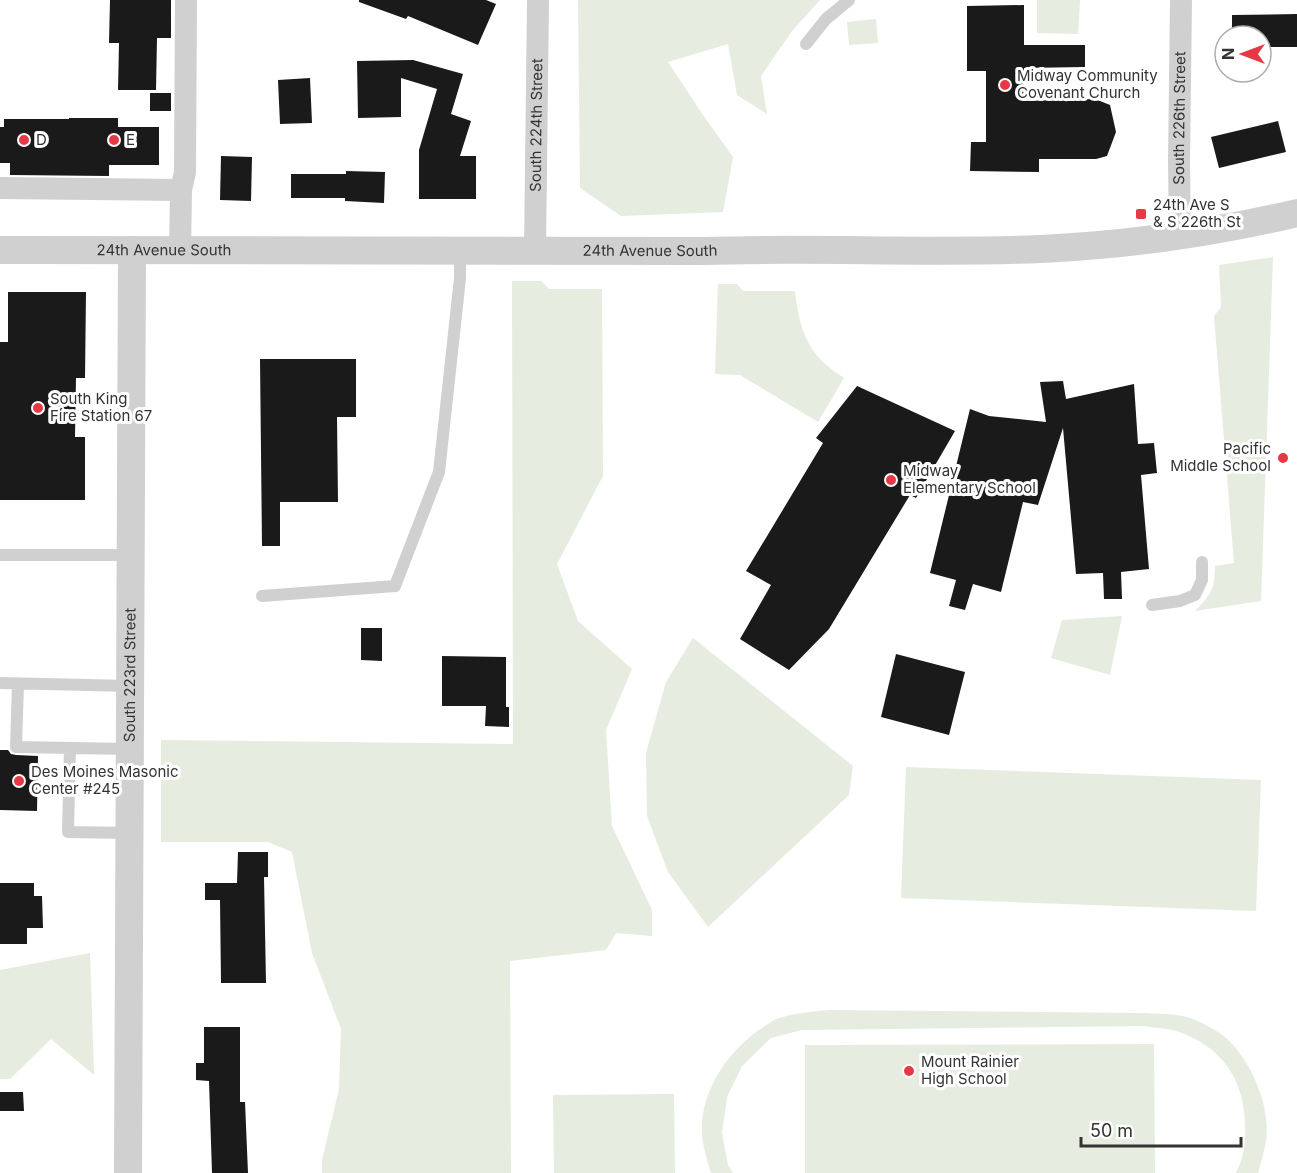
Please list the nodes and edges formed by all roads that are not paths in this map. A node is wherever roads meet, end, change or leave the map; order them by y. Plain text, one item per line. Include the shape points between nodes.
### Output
1 (186, 0) edge
2 (538, 0) edge
3 (849, 0) edge
4 (1180, 0) edge
5 (806, 44) dead end
6 (0, 188) edge
7 (181, 190) junction
8 (1297, 213) edge
9 (1180, 236) junction
10 (0, 250) edge
11 (132, 250) junction
12 (460, 250) junction
13 (180, 251) junction
14 (535, 251) junction
15 (0, 555) edge
16 (131, 555) junction
17 (1202, 562) dead end
18 (262, 596) dead end
19 (1152, 605) dead end
20 (0, 683) edge
21 (18, 684) junction
22 (131, 686) junction
23 (69, 748) junction
24 (130, 749) junction
25 (130, 833) junction
26 (128, 1173) edge

1 - 7 street via 185,172
2 - 14 street, South 224th Street
3 - 5 lane via 826,19
4 - 9 street, South 226th Street
6 - 7 street
7 - 13 street
8 - 9 street, 24th Avenue South
9 - 14 street, 24th Avenue South via 995,250
10 - 11 street, 24th Avenue South
11 - 13 street, 24th Avenue South
11 - 16 street, South 223rd Street
12 - 13 street, 24th Avenue South
12 - 14 street, 24th Avenue South
12 - 18 lane via 439,472 395,586
15 - 16 lane
16 - 22 street, South 223rd Street
17 - 19 lane via 1202,580 1195,595
20 - 21 lane
21 - 22 lane
21 - 23 lane via 16,747
22 - 24 street, South 223rd Street
23 - 24 lane
23 - 25 lane via 68,832
24 - 25 street, South 223rd Street
25 - 26 street, South 223rd Street

